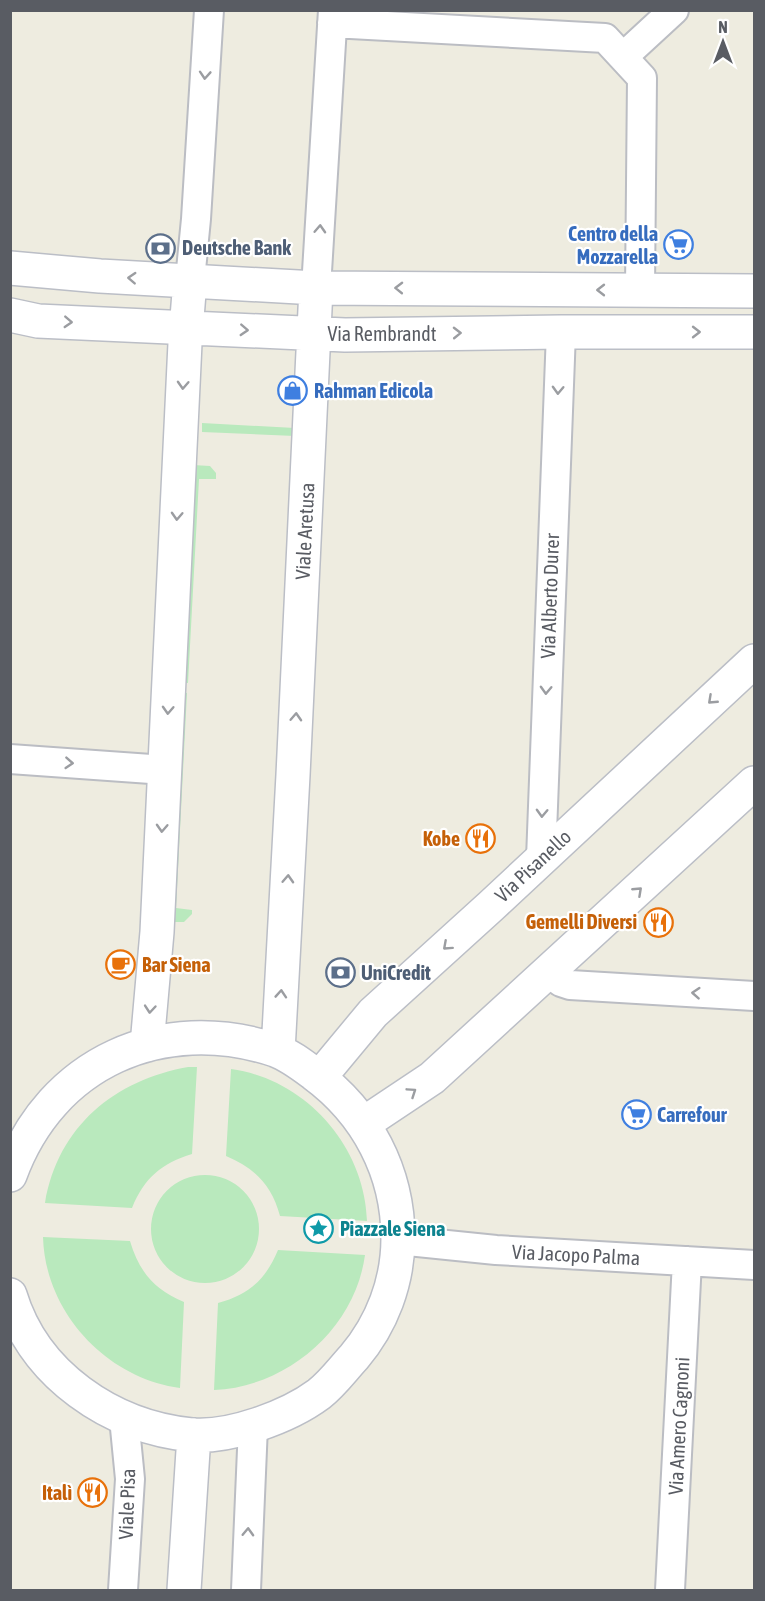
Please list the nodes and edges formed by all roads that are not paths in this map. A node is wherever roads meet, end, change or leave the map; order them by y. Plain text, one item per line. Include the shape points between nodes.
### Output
1 (209, 10) edge
2 (674, 10) edge
3 (332, 17) edge
4 (623, 57) junction
5 (10, 268) edge
6 (190, 280) junction
7 (316, 288) junction
8 (640, 290) junction
9 (754, 291) edge
10 (10, 315) edge
11 (186, 327) junction
12 (561, 332) junction
13 (754, 332) edge
14 (315, 334) junction
15 (754, 661) edge
16 (10, 759) edge
17 (165, 770) junction
18 (754, 783) edge
19 (541, 860) junction
20 (549, 973) junction
21 (754, 996) edge
22 (147, 1045) junction
23 (278, 1051) junction
24 (320, 1078) junction
25 (363, 1124) junction
26 (13, 1165) edge
27 (398, 1240) junction
28 (687, 1261) junction
29 (754, 1265) edge
30 (10, 1295) edge
31 (124, 1418) junction
32 (253, 1426) junction
33 (194, 1435) junction
34 (123, 1590) edge
35 (184, 1590) edge
36 (246, 1590) edge
37 (670, 1590) edge

1 -> 6 street
2 - 4 street
3 - 4 street via 605,38
7 -> 3 street, Viale Aretusa
4 - 8 street via 642,78
6 -> 5 street
6 - 7 street
6 - 11 street
8 -> 7 street
7 - 14 street, Viale Aretusa
8 - 9 street
10 -> 11 street, Via Rembrandt via 38,321
11 -> 14 street, Via Rembrandt
11 -> 17 street
12 -> 13 street, Via Rembrandt
14 -> 12 street, Via Rembrandt
12 -> 19 street, Via Alberto Durer
23 -> 14 street, Viale Aretusa
15 -> 19 street, Via Pisanello
16 -> 17 street
17 -> 22 street
20 -> 18 street
19 -> 24 street, Via Pisanello via 373,1013
21 -> 20 street via 570,985
25 -> 20 street via 432,1078
22 - 23 street via 190,1037 215,1038
22 - 26 street via 97,1066 58,1096 28,1135
23 - 24 street
24 - 25 street via 346,1101
25 - 27 street via 392,1187
27 - 28 street, Via Jacopo Palma
27 - 32 street via 388,1296 365,1344 318,1395
28 - 29 street, Via Jacopo Palma
28 - 37 street, Via Amero Cagnoni
30 - 31 street via 22,1324 49,1365 86,1398
31 - 33 street
31 - 34 street, Viale Pisa via 130,1479
32 - 33 street
36 -> 32 street
33 - 35 street

